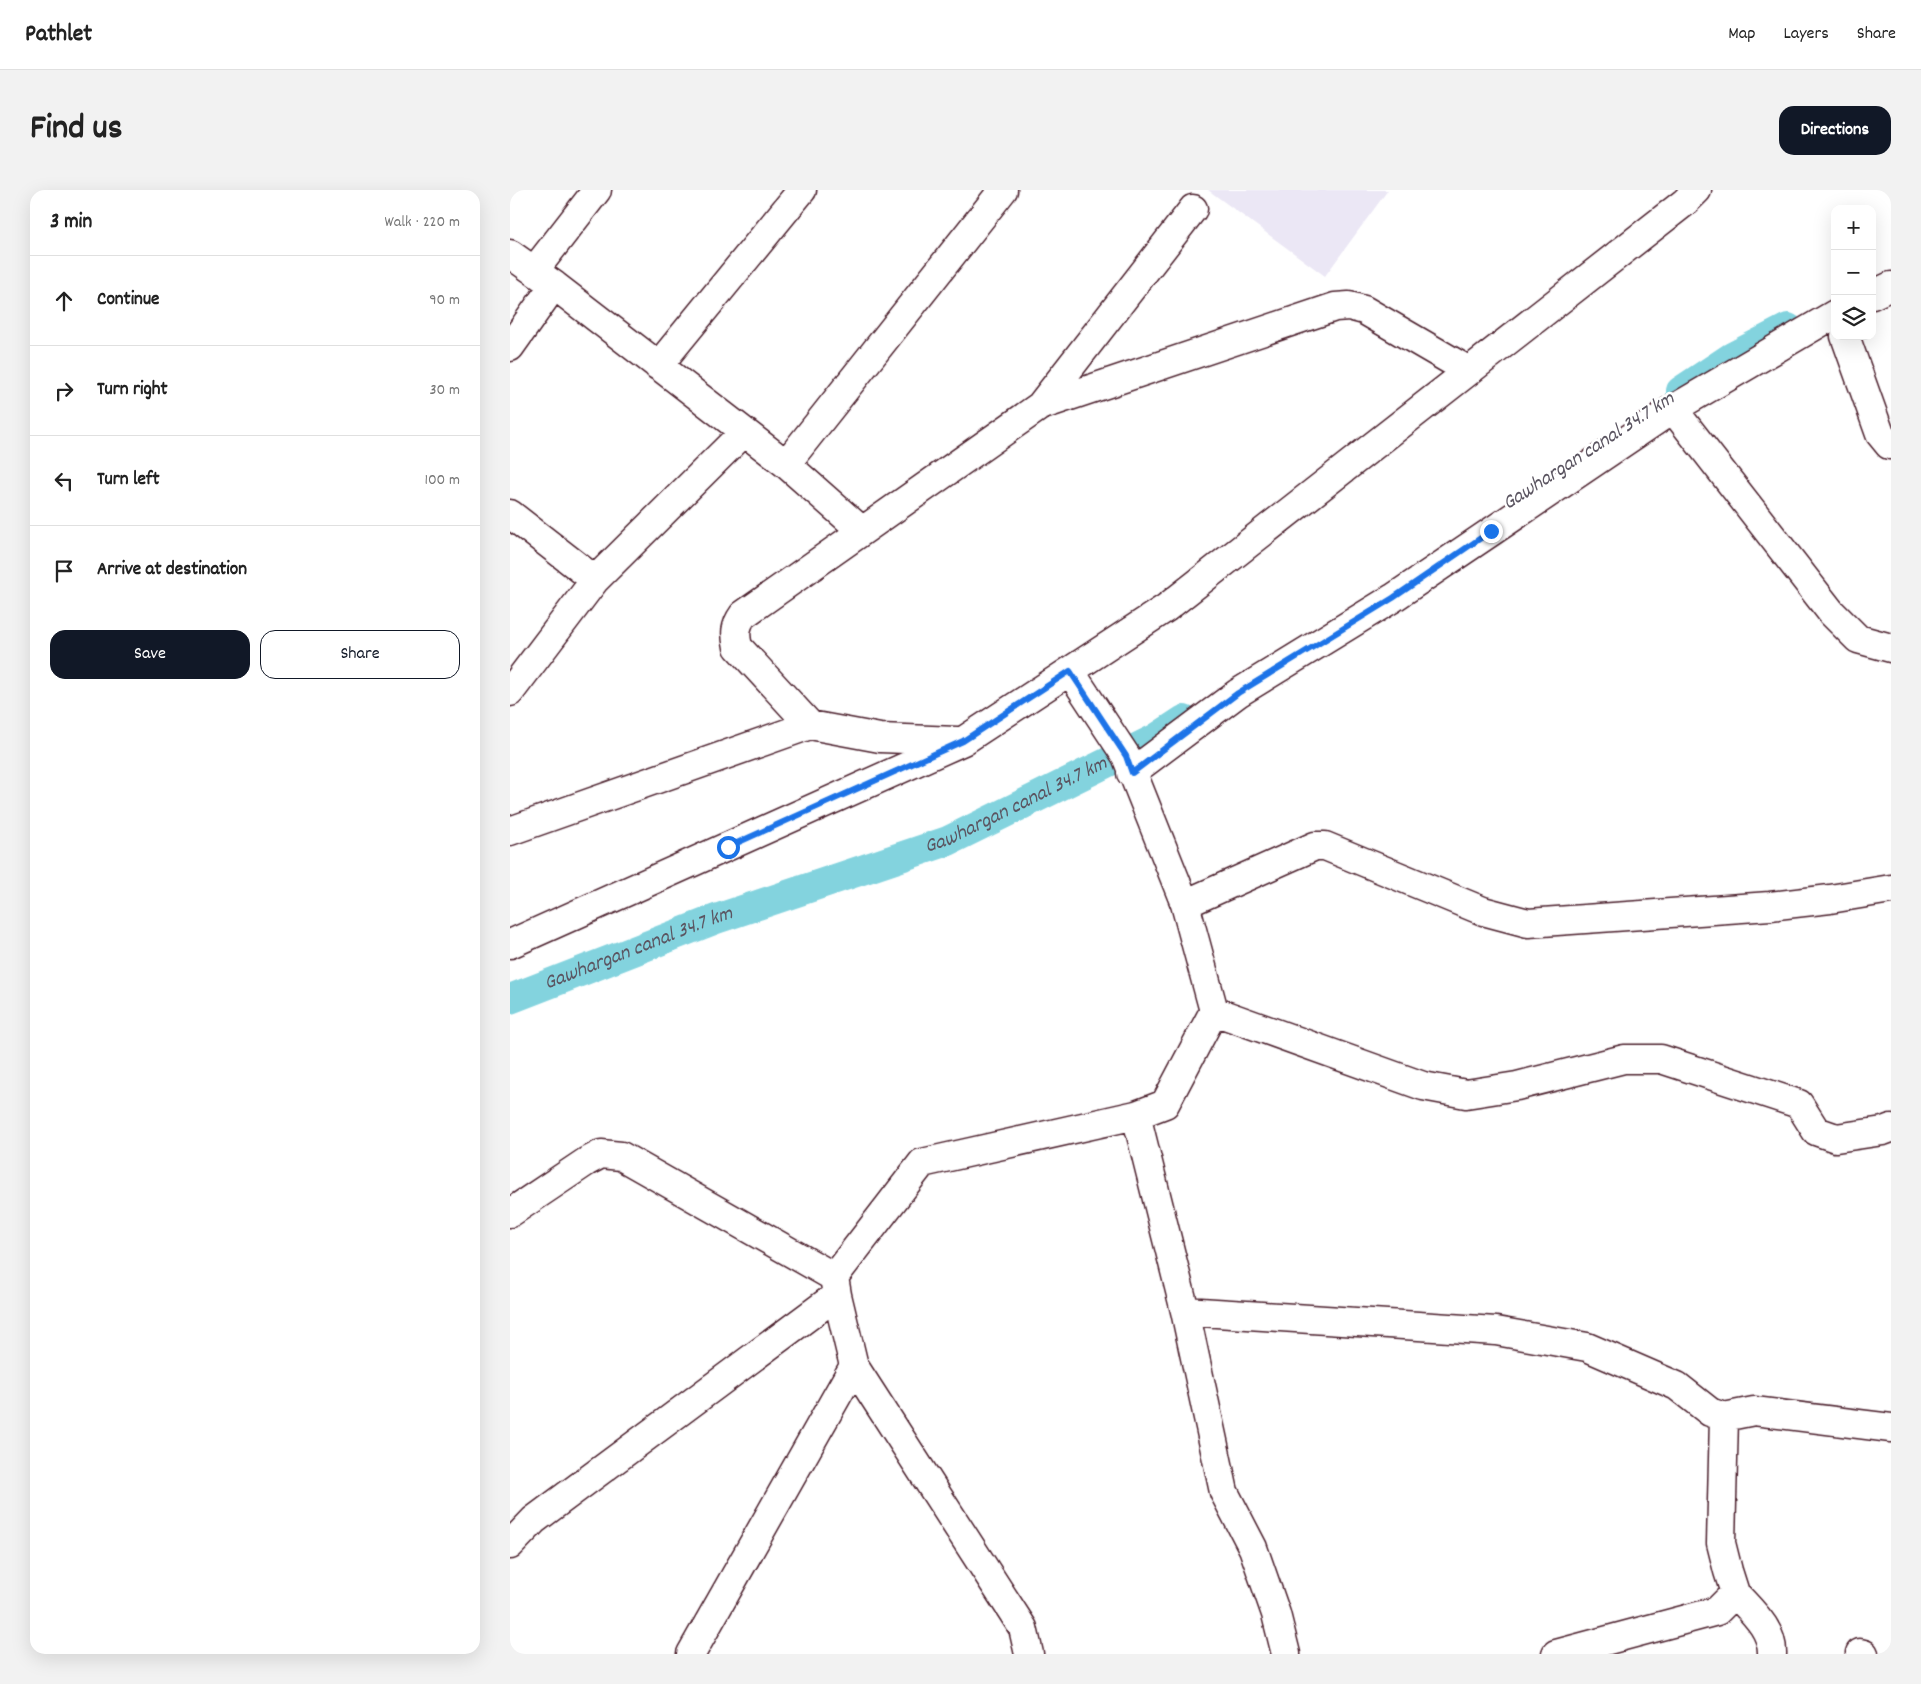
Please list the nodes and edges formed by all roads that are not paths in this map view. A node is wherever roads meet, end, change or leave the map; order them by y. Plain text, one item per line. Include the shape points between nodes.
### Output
1 (597, 190) edge
2 (802, 190) edge
3 (1003, 190) edge
4 (1697, 190) edge
5 (1193, 209) dead end
6 (510, 254) edge
7 (544, 278) junction
8 (1891, 286) edge
9 (1876, 293) edge
10 (1831, 316) edge
11 (1846, 340) edge
12 (510, 347) edge
13 (658, 366) junction
14 (1469, 371) junction
15 (1040, 406) junction
16 (1673, 409) junction
17 (744, 432) junction
18 (1891, 444) edge
19 (786, 464) junction
20 (510, 514) edge
21 (862, 531) junction
22 (595, 580) junction
23 (1891, 648) edge
24 (1070, 671) junction
25 (510, 692) edge
26 (810, 725) junction
27 (963, 741) junction
28 (1129, 765) junction
29 (510, 831) edge
30 (1891, 889) edge
31 (1185, 904) junction
32 (510, 944) edge
33 (1214, 1011) junction
34 (1136, 1115) junction
35 (1891, 1128) edge
36 (510, 1213) edge
37 (835, 1286) junction
38 (1185, 1311) junction
39 (854, 1366) junction
40 (1724, 1417) junction
41 (1891, 1428) edge
42 (510, 1545) edge
43 (1736, 1593) junction
44 (1565, 1653) edge
45 (691, 1654) edge
46 (1029, 1654) edge
47 (1286, 1654) edge
48 (1772, 1654) edge

1 - 7 street
2 - 13 street
3 - 19 street
4 - 14 street
5 - 15 street
6 - 7 street
7 - 12 street
7 - 13 street
8 - 9 street
10 - 16 street
11 - 18 street via 1880,434
13 - 17 street
14 - 15 street via 1364,310 1335,307
14 - 24 street via 1166,608
15 - 21 street
16 - 23 street via 1831,612 1858,639
16 - 28 street via 1393,598 1238,693
17 - 19 street
17 - 22 street
19 - 21 street
20 - 22 street
21 - 26 street via 743,615 736,624 738,647
22 - 25 street
24 - 27 street
24 - 28 street
26 - 27 street via 880,738
26 - 29 street
27 - 32 street
28 - 31 street
30 - 31 street via 1770,906 1528,923 1483,911 1325,846 1315,846
31 - 33 street
33 - 34 street via 1165,1104
33 - 35 street via 1423,1086 1466,1094 1517,1086 1624,1059 1662,1059 1799,1104 1816,1131 1836,1138
34 - 37 street via 922,1163
34 - 38 street
36 - 37 street via 601,1154 622,1156
37 - 39 street
37 - 42 street via 534,1520
38 - 40 street via 1496,1331 1587,1346 1676,1386 1710,1412
38 - 47 street via 1224,1492 1253,1548
39 - 45 street
39 - 46 street via 1023,1628
40 - 41 street via 1754,1411
40 - 43 street via 1721,1543
43 - 44 street via 1717,1611
43 - 48 street via 1769,1632

